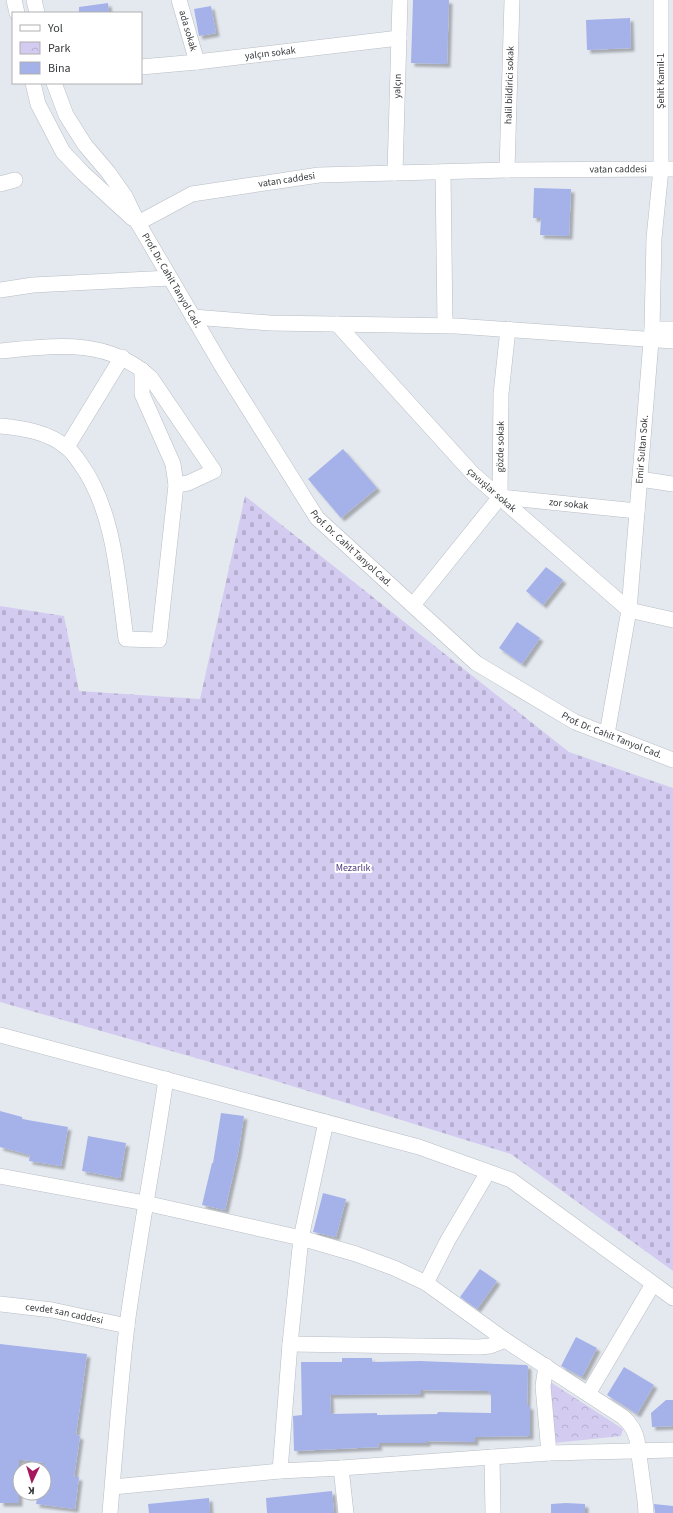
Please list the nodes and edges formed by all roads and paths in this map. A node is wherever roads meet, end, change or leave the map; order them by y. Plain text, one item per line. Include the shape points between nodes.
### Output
1 (14, 0) edge
2 (34, 0) edge
3 (179, 0) edge
4 (400, 0) edge
5 (512, 0) edge
6 (661, 0) edge
7 (17, 12) edge
8 (37, 12) edge
9 (667, 16) edge
10 (399, 38) junction
11 (197, 62) junction
12 (142, 67) edge
13 (33, 84) edge
14 (54, 84) edge
15 (665, 167) edge
16 (507, 170) junction
17 (443, 172) junction
18 (394, 173) junction
19 (15, 180) dead end
20 (0, 184) edge
21 (138, 223) junction
22 (170, 278) junction
23 (0, 290) edge
24 (193, 317) junction
25 (337, 324) junction
26 (445, 326) junction
27 (673, 329) edge
28 (508, 330) junction
29 (651, 335) junction
30 (673, 342) edge
31 (0, 351) edge
32 (122, 357) junction
33 (142, 370) junction
34 (0, 426) edge
35 (67, 447) junction
36 (640, 478) junction
37 (673, 484) edge
38 (176, 485) junction
39 (500, 497) junction
40 (637, 511) junction
41 (413, 605) junction
42 (629, 610) junction
43 (673, 620) edge
44 (607, 734) junction
45 (673, 760) edge
46 (0, 1034) edge
47 (166, 1079) junction
48 (326, 1122) junction
49 (488, 1172) junction
50 (0, 1176) edge
51 (145, 1203) junction
52 (301, 1238) junction
53 (426, 1283) junction
54 (653, 1284) junction
55 (673, 1298) edge
56 (0, 1304) edge
57 (127, 1326) junction
58 (506, 1340) junction
59 (290, 1344) junction
60 (546, 1366) junction
61 (588, 1394) junction
62 (673, 1450) edge
63 (638, 1451) junction
64 (549, 1453) junction
65 (492, 1457) junction
66 (341, 1468) junction
67 (280, 1471) junction
68 (112, 1487) junction
69 (110, 1513) edge
70 (346, 1513) edge
71 (494, 1513) edge
72 (646, 1513) edge

1 - 7 street
2 - 8 street
3 - 11 street, ada sokak
4 - 10 street, yalçın
5 - 16 street, halil bildirici sokak
6 - 9 street, Şehit Kamil-1
9 - 15 street, Şehit Kamil-1
10 - 11 street, yalçın sokak
10 - 18 street, yalçın
11 - 12 street, yalçın sokak
13 - 21 street via 38,104 63,152
14 - 21 street via 66,115 85,145 126,196
15 - 16 street, vatan caddesi
15 - 29 street, Emir Sultan Sok. via 654,238
16 - 17 street, vatan caddesi
17 - 18 street, vatan caddesi
17 - 26 street
18 - 21 street, vatan caddesi via 319,175 192,194
19 - 20 street
21 - 22 street, Prof. Dr. Cahit Tanyol Cad.
22 - 23 street via 33,285
22 - 24 street, Prof. Dr. Cahit Tanyol Cad.
24 - 25 street via 270,323
24 - 41 street, Prof. Dr. Cahit Tanyol Cad. via 317,518
25 - 26 street
25 - 39 street, çavuşlar sokak via 473,474
26 - 28 street
27 - 29 street
28 - 29 street
28 - 39 street, gözde sokak via 501,394
29 - 30 street
29 - 36 street, Emir Sultan Sok.
31 - 32 street via 45,347 90,348
32 - 33 street
32 - 35 street
33 - 38 street via 142,394 173,464
33 - 38 street via 151,378 214,471 188,483
34 - 35 street via 38,432
35 - 38 street via 89,478 101,502 113,546 126,638 159,640
36 - 37 street
36 - 40 street, Emir Sultan Sok.
39 - 40 street, zor sokak
39 - 41 street
39 - 42 street, çavuşlar sokak
40 - 42 street, Emir Sultan Sok.
41 - 44 street, Prof. Dr. Cahit Tanyol Cad. via 476,663 575,722
42 - 43 street, çavuşlar sokak
42 - 44 street, Emir Sultan Sok.
44 - 45 street, Prof. Dr. Cahit Tanyol Cad.
46 - 47 street
47 - 48 street
47 - 51 street
48 - 49 street via 420,1147
48 - 52 street
49 - 53 street
49 - 54 street via 511,1180
50 - 51 street
51 - 52 street
51 - 57 street
52 - 53 street via 356,1254
52 - 59 street
53 - 58 street
54 - 55 street
54 - 61 street
56 - 57 street, cevdet san caddesi via 52,1310
57 - 68 street
58 - 59 street via 490,1346
58 - 60 street
59 - 67 street
60 - 61 street
60 - 64 street via 542,1386
61 - 63 street via 631,1424
62 - 63 street
63 - 64 street
63 - 72 street
64 - 65 street
65 - 66 street
65 - 71 street
66 - 67 street
66 - 70 street
67 - 68 street
68 - 69 street

